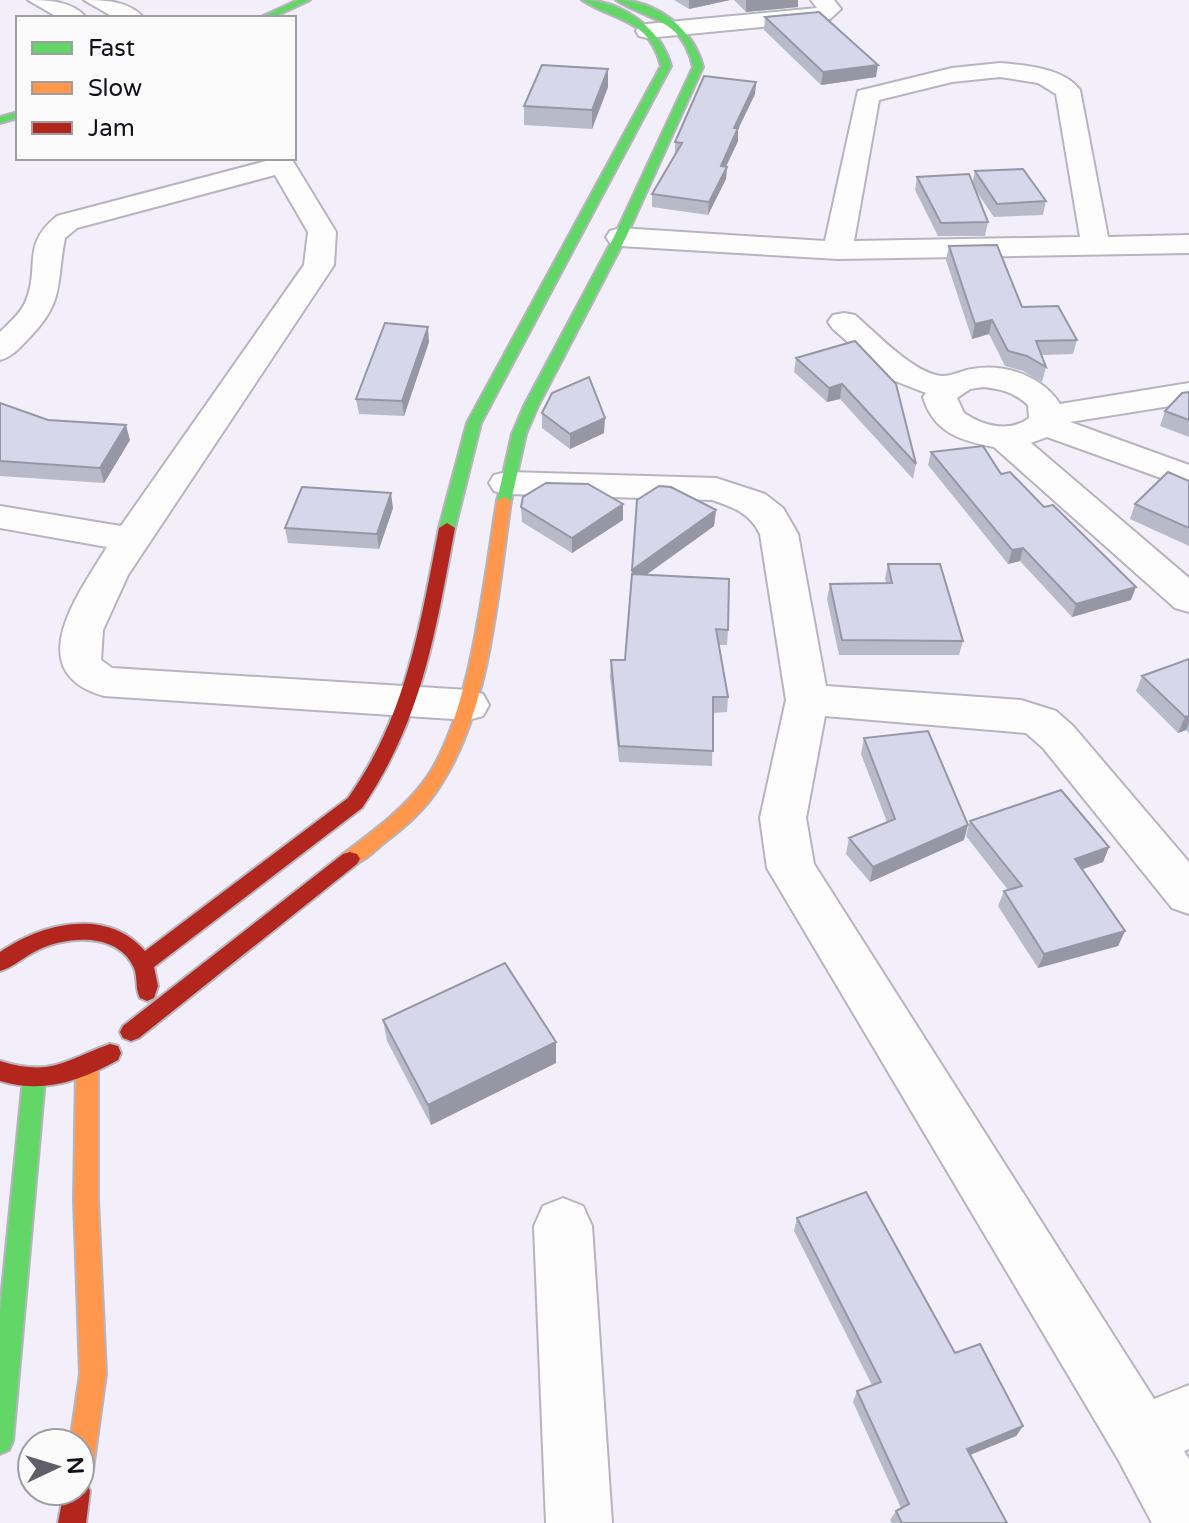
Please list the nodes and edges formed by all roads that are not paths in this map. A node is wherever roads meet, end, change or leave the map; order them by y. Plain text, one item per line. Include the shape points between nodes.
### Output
1 (39, 0) edge
2 (95, 0) edge
3 (586, 0) edge
4 (620, 0) edge
5 (822, 0) edge
6 (290, 2) edge
7 (260, 8) edge
8 (72, 16) edge
9 (129, 16) edge
10 (679, 28) junction
11 (647, 31) junction
12 (619, 153) junction
13 (658, 158) junction
14 (279, 162) edge
15 (620, 237) junction
16 (1189, 244) edge
17 (1096, 247) junction
18 (838, 250) junction
19 (844, 322) dead end
20 (0, 350) edge
21 (945, 389) junction
22 (1189, 393) edge
23 (1045, 420) junction
24 (1004, 437) junction
25 (1189, 477) edge
26 (507, 483) junction
27 (0, 517) edge
28 (131, 539) junction
29 (1189, 599) edge
30 (807, 700) junction
31 (411, 701) junction
32 (468, 705) junction
33 (1189, 895) edge
34 (0, 963) edge
35 (144, 963) junction
36 (131, 1032) junction
37 (87, 1067) junction
38 (0, 1071) edge
39 (34, 1079) junction
40 (563, 1226) dead end
41 (1165, 1426) edge
42 (86, 1427) edge
43 (0, 1441) edge
44 (579, 1523) edge
45 (1188, 1523) edge

1 - 8 street
2 - 9 street
3 - 11 street
4 - 10 street
5 - 10 street via 830,9 822,14
6 - 7 street
10 - 11 street
10 - 13 street via 698,55 698,67
11 - 12 street via 664,52 666,66
12 - 13 street
12 - 31 street via 474,423
13 - 15 street
14 - 20 street via 67,222 52,234 38,307
14 - 28 street via 322,232 319,265
15 - 18 street
15 - 26 street via 531,406
16 - 17 street
17 - 18 street
17 - 18 street via 1068,90 1035,72 1013,69 867,96
19 - 21 street via 902,372
21 - 23 street via 983,377 1016,382 1040,397
21 - 24 street via 941,407 957,424
22 - 23 street
23 - 24 street via 1033,431
23 - 25 street
24 - 29 street
26 - 30 street via 716,489 752,502 770,516 779,534
26 - 32 street
27 - 28 street
28 - 31 street via 81,633 81,664 89,674 104,682
30 - 33 street via 1021,715 1041,722
30 - 41 street via 783,818 791,868
31 - 32 street
31 - 35 street via 377,778 355,803
32 - 36 street via 444,766 414,808
34 - 35 street via 27,944 73,931 116,938
35 - 36 street via 149,985 145,1009
36 - 37 street
37 - 39 street
37 - 42 street via 93,1374
38 - 39 street
39 - 43 street
40 - 44 street
41 - 45 street

